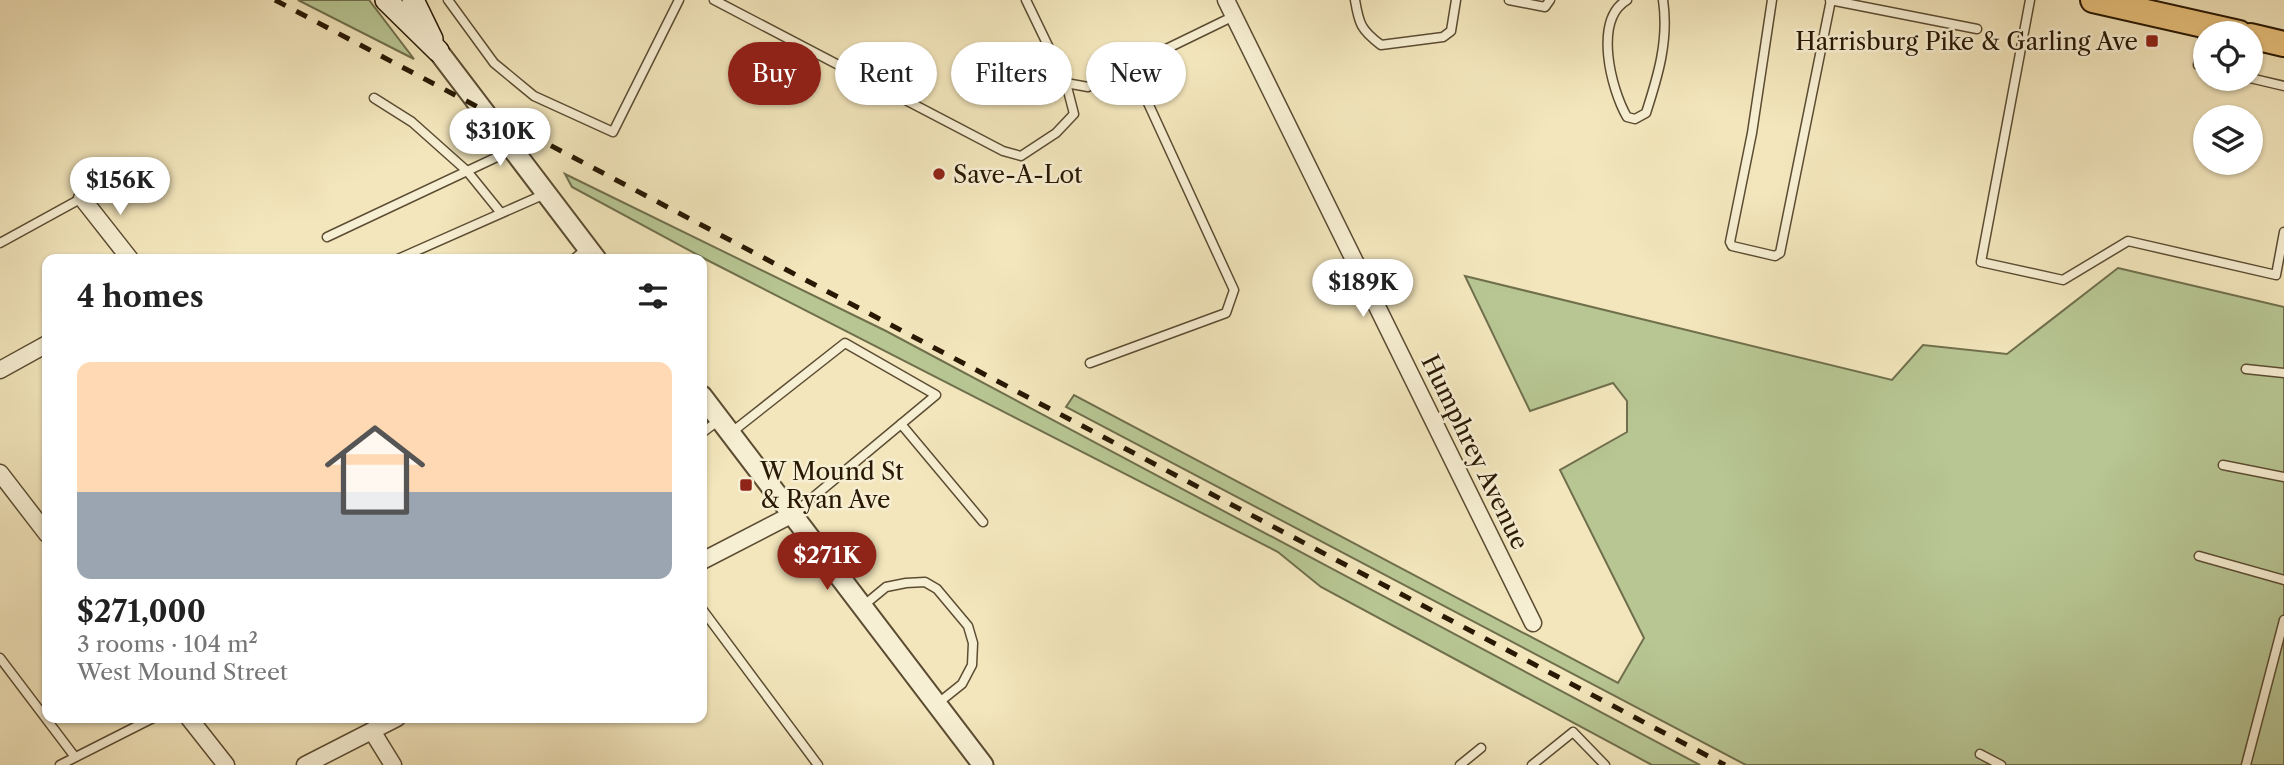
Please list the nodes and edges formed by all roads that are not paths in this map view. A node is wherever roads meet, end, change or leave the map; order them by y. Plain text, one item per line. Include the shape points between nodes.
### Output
1 (386, 0) edge
2 (413, 0) edge
3 (448, 0) edge
4 (679, 0) edge
5 (714, 0) edge
6 (1026, 0) edge
7 (1226, 0) edge
8 (1355, 0) edge
9 (1456, 0) edge
10 (1509, 0) edge
11 (1550, 0) edge
12 (1627, 0) edge
13 (1664, 0) edge
14 (1772, 0) edge
15 (1831, 0) edge
16 (2030, 0) edge
17 (2093, 0) edge
18 (2146, 6) edge
19 (1234, 16) junction
20 (2193, 21) edge
21 (1977, 29) dead end
22 (2263, 39) edge
23 (1046, 42) edge
24 (1180, 42) edge
25 (2284, 44) edge
26 (438, 51) junction
27 (2263, 81) edge
28 (2284, 86) edge
29 (374, 98) dead end
30 (1072, 105) edge
31 (1149, 105) edge
32 (512, 150) junction
33 (467, 171) junction
34 (545, 194) junction
35 (82, 198) joint
36 (501, 214) junction
37 (2284, 232) edge
38 (327, 237) dead end
39 (0, 243) edge
40 (126, 254) edge
41 (409, 254) edge
42 (585, 254) edge
43 (42, 347) edge
44 (1090, 363) dead end
45 (2245, 369) dead end
46 (0, 370) edge
47 (2284, 373) edge
48 (707, 403) edge
49 (901, 424) junction
50 (725, 426) junction
51 (707, 431) edge
52 (2222, 465) dead end
53 (0, 473) edge
54 (2284, 477) edge
55 (793, 514) junction
56 (983, 522) dead end
57 (42, 528) edge
58 (2199, 556) dead end
59 (707, 558) edge
60 (2284, 580) edge
61 (863, 606) junction
62 (707, 616) edge
63 (2284, 620) edge
64 (1534, 622) dead end
65 (2280, 651) edge
66 (0, 658) edge
67 (937, 704) junction
68 (42, 713) edge
69 (49, 723) edge
70 (143, 723) edge
71 (194, 723) edge
72 (387, 723) edge
73 (372, 731) junction
74 (1481, 748) dead end
75 (1980, 754) dead end
76 (75, 757) junction
77 (60, 765) edge
78 (226, 765) edge
79 (305, 765) edge
80 (393, 765) edge
81 (818, 765) edge
82 (983, 765) edge
83 (1460, 765) edge
84 (1532, 765) edge
85 (1605, 765) edge
86 (2001, 765) edge
87 (2246, 765) edge

1 - 26 main road
2 - 26 main road
3 - 4 lane via 494,63 534,96 613,132
5 - 30 lane via 1003,151 1021,156 1056,133 1074,114
6 - 23 lane
7 - 19 street, Humphrey Avenue
8 - 9 lane via 1364,32 1381,45 1443,37 1451,31
10 - 11 lane via 1545,7
12 - 13 lane via 1609,23 1608,64 1622,109 1635,119 1646,113 1661,68
14 - 15 lane via 1730,243 1775,256 1780,253
15 - 21 lane
16 - 37 lane via 1981,262 2063,280 2128,241 2276,275
17 - 18 main road
18 - 20 main road
19 - 24 lane
19 - 64 street, Humphrey Avenue
22 - 25 main road
26 - 32 street
27 - 28 lane
29 - 33 lane via 412,122
31 - 44 lane via 1234,290 1226,313
32 - 33 lane
32 - 34 street
33 - 36 lane
33 - 38 lane
34 - 36 lane
34 - 42 street
35 - 39 lane
35 - 40 street
36 - 41 lane
43 - 46 street
45 - 47 lane
48 - 50 street
49 - 50 lane via 936,395 845,343
49 - 55 lane
49 - 56 lane
50 - 51 lane
50 - 55 street
52 - 54 lane
53 - 57 street
55 - 59 street
55 - 61 street
58 - 60 lane
61 - 67 street
61 - 67 lane via 886,587 925,582 937,589 968,626 972,664 962,684
62 - 81 lane
63 - 65 lane
65 - 87 lane
66 - 68 lane
67 - 82 street
69 - 76 lane
70 - 76 lane
71 - 78 street
72 - 73 street
73 - 79 street
73 - 80 street
74 - 83 lane
75 - 86 lane
76 - 77 lane
84 - 85 lane via 1573,732

